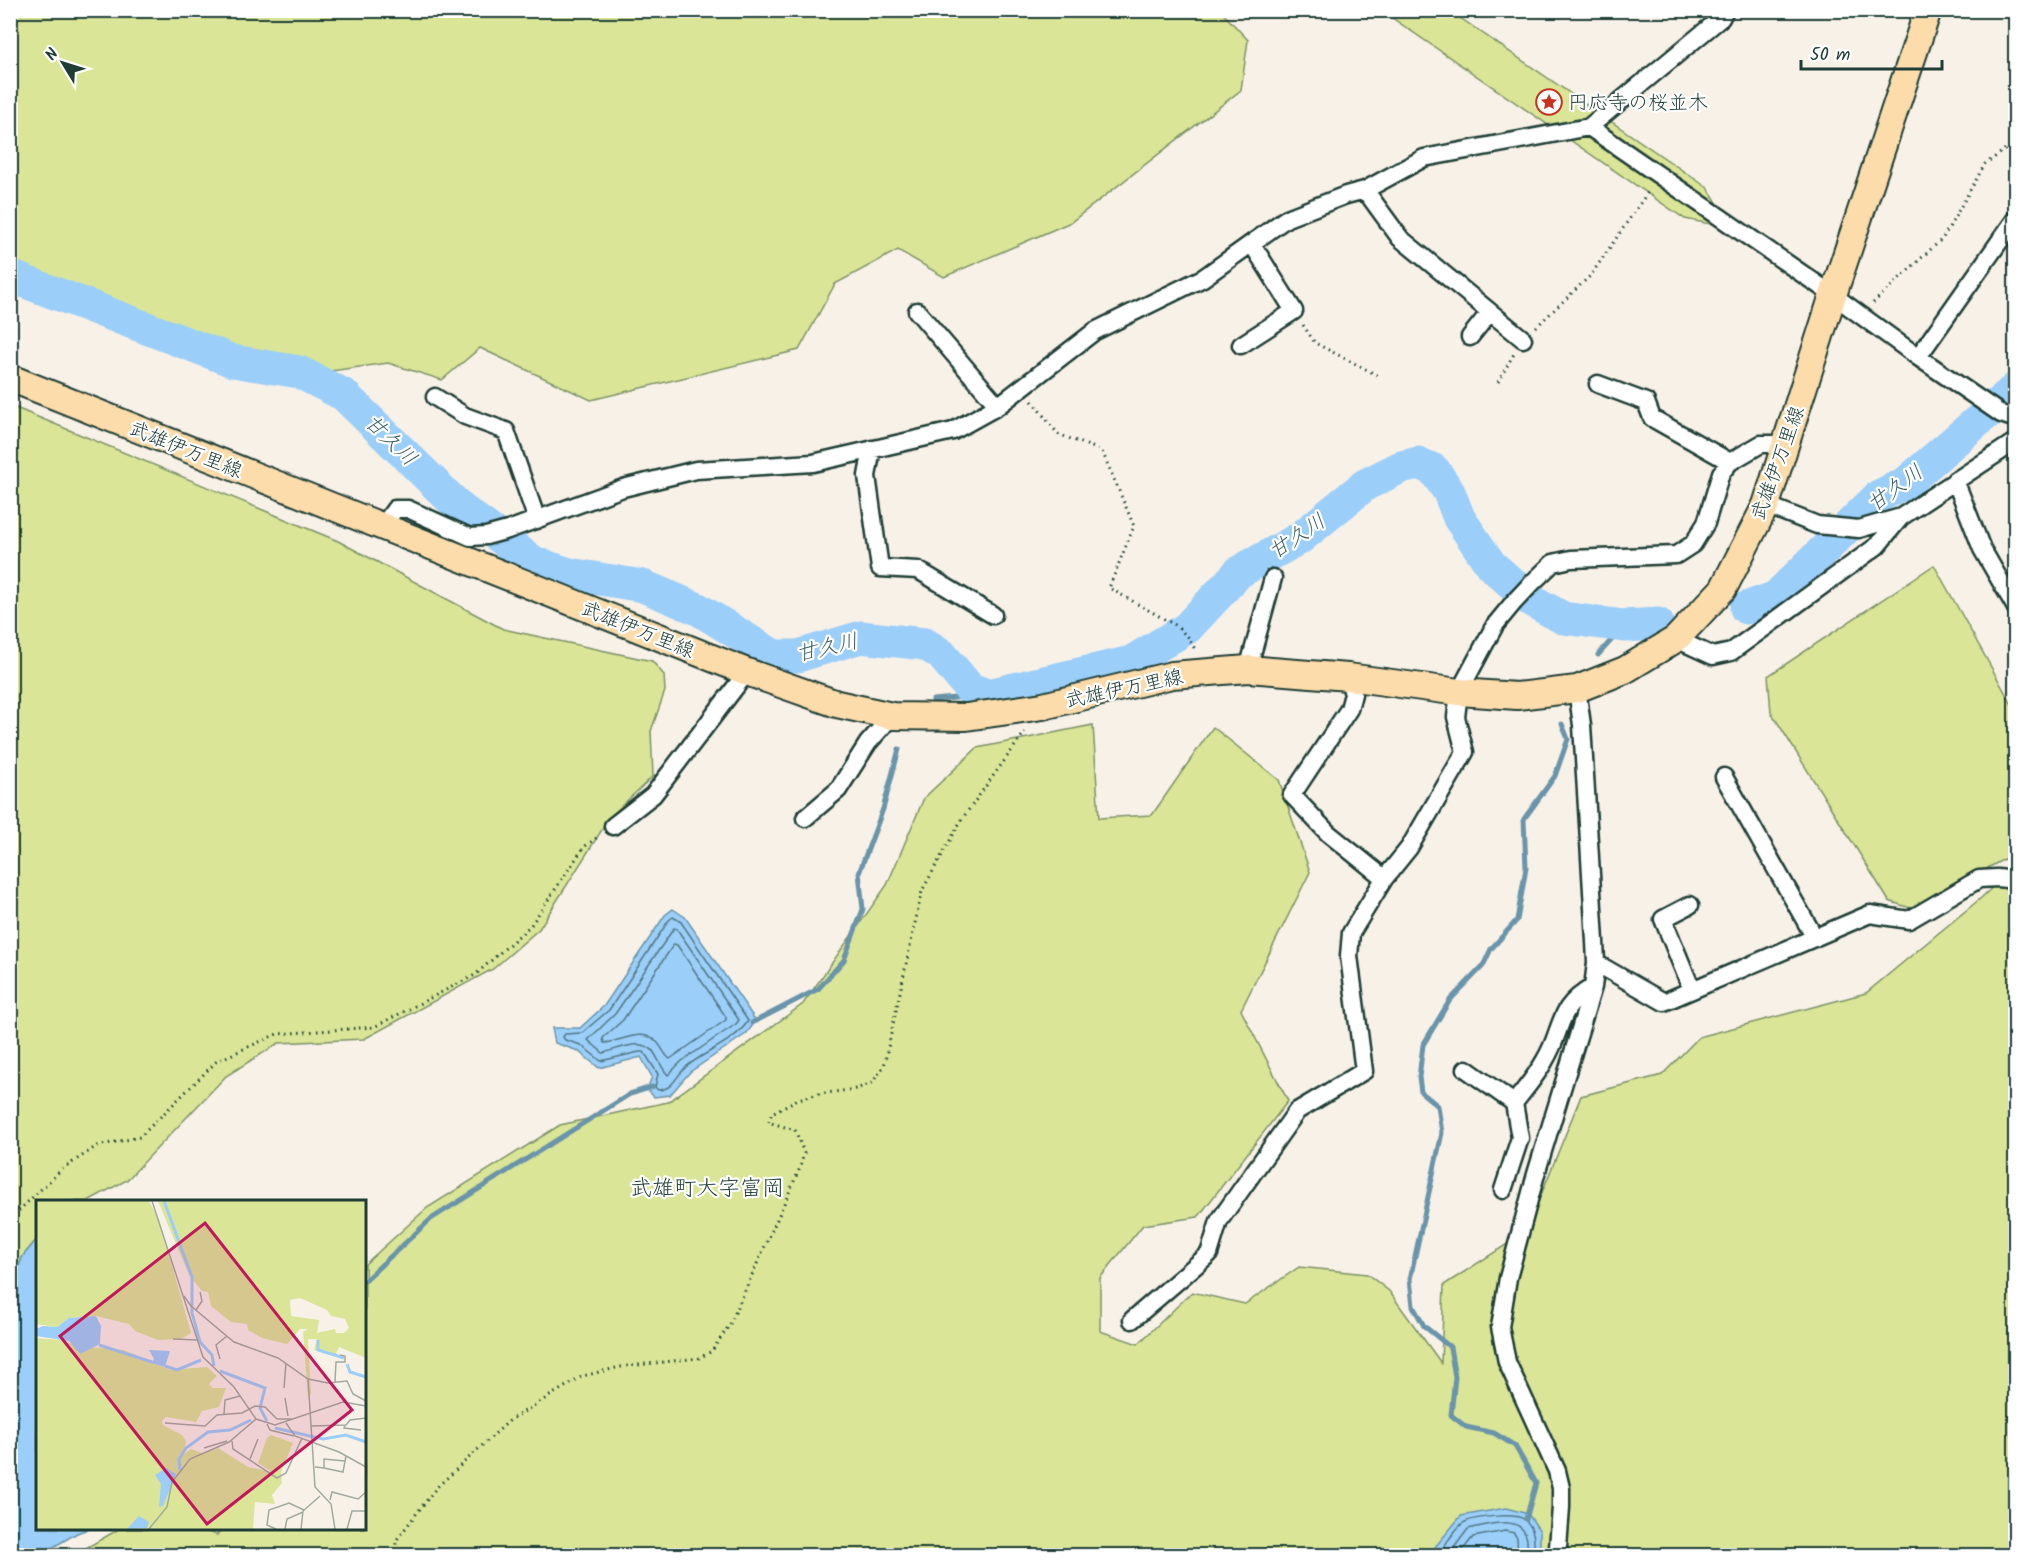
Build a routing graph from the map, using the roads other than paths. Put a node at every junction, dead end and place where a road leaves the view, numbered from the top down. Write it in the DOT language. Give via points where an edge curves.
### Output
graph roads {
  1 [pos="1725,10"];
  2 [pos="1928,10"];
  3 [pos="1589,127"];
  4 [pos="1365,190"];
  5 [pos="2016,218"];
  6 [pos="1252,244"];
  7 [pos="1833,294"];
  8 [pos="916,311"];
  9 [pos="1490,312"];
  10 [pos="1470,337"];
  11 [pos="1523,339"];
  12 [pos="1241,345"];
  13 [pos="1918,357"];
  14 [pos="10,378"];
  15 [pos="1598,384"];
  16 [pos="435,396"];
  17 [pos="998,406"];
  18 [pos="2008,416"];
  19 [pos="2016,441"];
  20 [pos="1785,444"];
  21 [pos="872,449"];
  22 [pos="1730,462"];
  23 [pos="1955,480"];
  24 [pos="1766,505"];
  25 [pos="1900,517"];
  26 [pos="537,520"];
  27 [pos="382,527"];
  28 [pos="1273,578"];
  29 [pos="2016,608"];
  30 [pos="993,615"];
  31 [pos="1676,639"];
  32 [pos="1248,669"];
  33 [pos="747,672"];
  34 [pos="1348,677"];
  35 [pos="1577,689"];
  36 [pos="1459,692"];
  37 [pos="892,716"];
  38 [pos="1724,777"];
  39 [pos="805,818"];
  40 [pos="613,826"];
  41 [pos="1379,874"];
  42 [pos="2016,880"];
  43 [pos="1690,905"];
  44 [pos="1815,938"];
  45 [pos="1596,963"];
  46 [pos="1593,987"];
  47 [pos="1692,990"];
  48 [pos="1466,1069"];
  49 [pos="1514,1103"];
  50 [pos="1503,1190"];
  51 [pos="1132,1320"];
  52 [pos="1559,1556"];
  1 -- 3 [label="street" via="1721,18"];
  2 -- 7 [label="main road, 武雄伊万里線"];
  3 -- 4 [label="street" via="1424,158"];
  3 -- 7 [label="street"];
  4 -- 6 [label="street" via="1287,219"];
  4 -- 9 [label="street" via="1400,238"];
  5 -- 13 [label="street"];
  6 -- 12 [label="street" via="1294,311"];
  6 -- 17 [label="street" via="1203,278 1095,331"];
  7 -- 13 [label="street"];
  7 -- 20 [label="main road, 武雄伊万里線"];
  8 -- 17 [label="street"];
  9 -- 10 [label="street"];
  9 -- 11 [label="street"];
  13 -- 18 [label="street"];
  14 -- 27 [label="main road, 武雄伊万里線"];
  15 -- 22 [label="street" via="1646,402 1653,418"];
  16 -- 26 [label="street" via="465,416 506,431"];
  17 -- 21 [label="street" via="953,431"];
  19 -- 23 [label="street"];
  20 -- 22 [label="street" via="1761,444"];
  20 -- 24 [label="main road, 武雄伊万里線"];
  21 -- 26 [label="street" via="813,463 696,470 623,488"];
  21 -- 30 [label="street" via="867,476 880,568 918,570"];
  22 -- 36 [label="street" via="1721,473 1706,523 1693,544 1676,555 1553,563 1495,626"];
  23 -- 25 [label="street"];
  23 -- 29 [label="street" via="1982,549"];
  24 -- 25 [label="street" via="1817,525 1859,529"];
  24 -- 31 [label="main road, 武雄伊万里線" via="1723,589"];
  25 -- 31 [label="street" via="1877,546 1731,652 1713,656"];
  26 -- 27 [label="street" via="470,537 408,509 395,509"];
  27 -- 33 [label="main road, 武雄伊万里線"];
  28 -- 32 [label="street"];
  31 -- 35 [label="main road, 武雄伊万里線" via="1625,670"];
  32 -- 34 [label="main road, 武雄伊万里線"];
  32 -- 37 [label="main road, 武雄伊万里線" via="1172,675 1043,706 966,717"];
  33 -- 37 [label="main road, 武雄伊万里線" via="837,704"];
  33 -- 40 [label="street" via="653,795"];
  34 -- 36 [label="main road, 武雄伊万里線"];
  34 -- 41 [label="street" via="1353,694 1348,709 1292,795 1328,833"];
  35 -- 36 [label="main road, 武雄伊万里線" via="1517,696"];
  35 -- 45 [label="street"];
  36 -- 51 [label="street" via="1456,717 1465,752 1351,933 1349,956 1364,1071 1297,1111 1219,1221 1209,1254"];
  37 -- 39 [label="street" via="837,789"];
  38 -- 44 [label="street"];
  42 -- 44 [label="street" via="1979,879 1909,920 1870,914"];
  43 -- 47 [label="street" via="1663,919"];
  44 -- 47 [label="street"];
  45 -- 46 [label="street"];
  45 -- 47 [label="street" via="1664,1002"];
  46 -- 49 [label="street" via="1563,1013 1546,1059"];
  46 -- 52 [label="street" via="1536,1174 1500,1327 1507,1362 1557,1471 1561,1488"];
  48 -- 49 [label="street"];
  49 -- 50 [label="street" via="1520,1138"];
}
